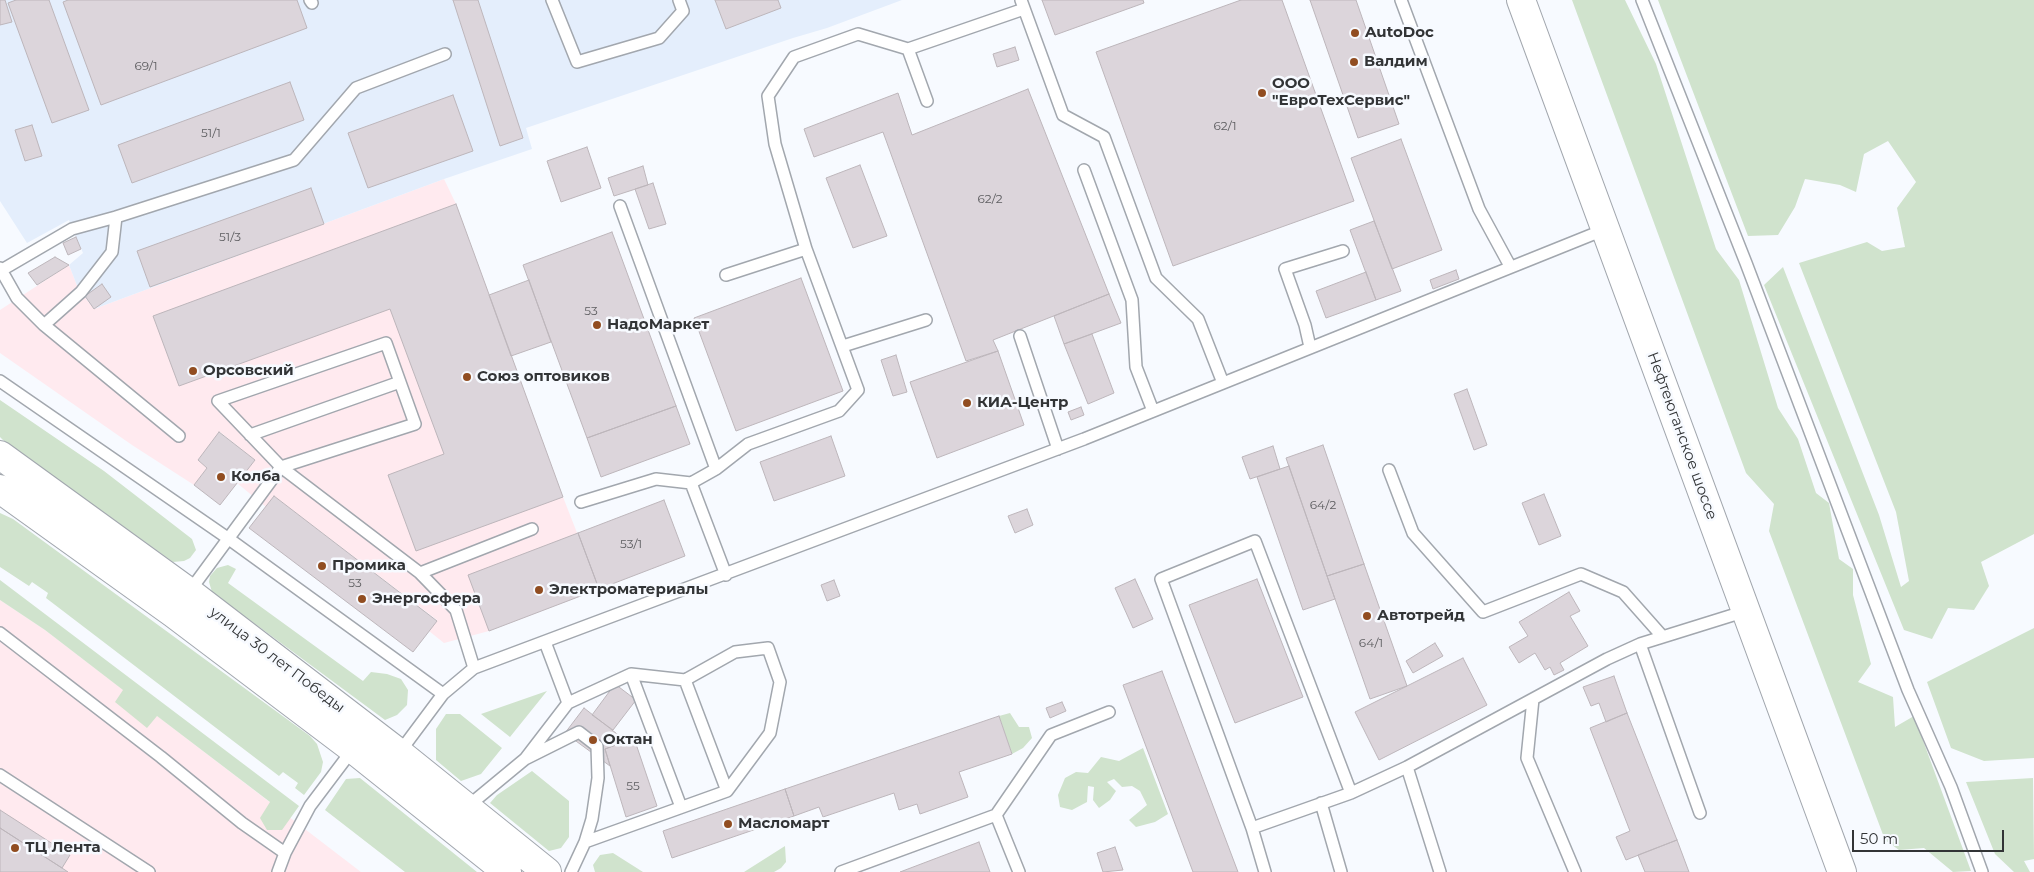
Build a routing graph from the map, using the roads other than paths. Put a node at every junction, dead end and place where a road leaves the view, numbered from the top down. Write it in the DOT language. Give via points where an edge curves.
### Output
graph roads {
  1 [pos="552,0"];
  2 [pos="679,0"];
  3 [pos="1401,0"];
  4 [pos="1521,0"];
  5 [pos="1642,0"];
  6 [pos="1022,4"];
  7 [pos="908,49"];
  8 [pos="445,54"];
  9 [pos="927,101"];
  10 [pos="1084,170"];
  11 [pos="620,206"];
  12 [pos="116,217"];
  13 [pos="1606,228"];
  14 [pos="806,248"];
  15 [pos="1343,251"];
  16 [pos="1510,266"];
  17 [pos="0,270"];
  18 [pos="726,275"];
  19 [pos="926,320"];
  20 [pos="44,324"];
  21 [pos="1020,336"];
  22 [pos="843,346"];
  23 [pos="1310,347"];
  24 [pos="0,381"];
  25 [pos="400,382"];
  26 [pos="1223,383"];
  27 [pos="1153,411"];
  28 [pos="250,435"];
  29 [pos="179,436"];
  30 [pos="1058,449"];
  31 [pos="0,455"];
  32 [pos="281,468"];
  33 [pos="716,469"];
  34 [pos="1389,470"];
  35 [pos="692,483"];
  36 [pos="0,489"];
  37 [pos="581,502"];
  38 [pos="532,529"];
  39 [pos="228,539"];
  40 [pos="420,573"];
  41 [pos="726,575"];
  42 [pos="189,592"];
  43 [pos="1746,611"];
  44 [pos="0,633"];
  45 [pos="1662,636"];
  46 [pos="545,642"];
  47 [pos="1640,644"];
  48 [pos="474,668"];
  49 [pos="631,674"];
  50 [pos="685,680"];
  51 [pos="443,694"];
  52 [pos="1533,699"];
  53 [pos="568,703"];
  54 [pos="1109,712"];
  55 [pos="353,749"];
  56 [pos="399,753"];
  57 [pos="526,759"];
  58 [pos="1406,767"];
  59 [pos="0,774"];
  60 [pos="727,791"];
  61 [pos="1352,793"];
  62 [pos="1321,804"];
  63 [pos="467,807"];
  64 [pos="681,807"];
  65 [pos="1700,813"];
  66 [pos="996,815"];
  67 [pos="1252,828"];
  68 [pos="585,842"];
  69 [pos="285,853"];
  70 [pos="857,869"];
  71 [pos="149,872"];
  72 [pos="278,872"];
  73 [pos="507,872"];
  74 [pos="547,872"];
  75 [pos="571,872"];
  76 [pos="841,872"];
  77 [pos="1019,872"];
  78 [pos="1265,872"];
  79 [pos="1342,872"];
  80 [pos="1440,872"];
  81 [pos="1575,872"];
  82 [pos="1842,872"];
  83 [pos="1982,872"];
  1 -- 2 [label="lane" via="577,62 659,38 683,11"];
  3 -- 16 [label="lane" via="1479,209"];
  4 -- 13 [label="main road, Нефтеюганское шоссе"];
  5 -- 83 [label="lane" via="1908,690 1951,787"];
  6 -- 7 [label="lane"];
  6 -- 26 [label="lane" via="1063,115 1104,137 1156,278 1198,319"];
  7 -- 9 [label="lane"];
  7 -- 14 [label="lane" via="858,34 794,57 768,96 774,144"];
  8 -- 12 [label="lane" via="356,88 294,160"];
  10 -- 27 [label="lane" via="1132,300 1136,367"];
  11 -- 33 [label="lane"];
  12 -- 17 [label="lane" via="72,229"];
  12 -- 20 [label="lane" via="112,252 82,292"];
  13 -- 16 [label="lane"];
  13 -- 43 [label="main road, Нефтеюганское шоссе"];
  14 -- 18 [label="lane"];
  14 -- 22 [label="lane"];
  15 -- 23 [label="lane" via="1285,269"];
  16 -- 23 [label="lane"];
  17 -- 20 [label="lane" via="17,298"];
  19 -- 22 [label="lane"];
  20 -- 29 [label="lane"];
  21 -- 30 [label="lane"];
  22 -- 33 [label="lane" via="858,390 839,411 748,444"];
  23 -- 26 [label="lane"];
  24 -- 39 [label="lane"];
  25 -- 28 [label="lane"];
  25 -- 28 [label="lane" via="386,343 218,401"];
  25 -- 32 [label="lane" via="415,424"];
  26 -- 27 [label="lane"];
  27 -- 30 [label="lane"];
  28 -- 32 [label="lane"];
  30 -- 41 [label="lane"];
  31 -- 42 [label="main road, улица 30 лет Победы"];
  32 -- 39 [label="lane"];
  32 -- 40 [label="lane"];
  33 -- 35 [label="lane"];
  34 -- 45 [label="lane" via="1413,533 1484,612 1581,574 1623,592"];
  35 -- 37 [label="lane" via="656,479"];
  35 -- 41 [label="lane"];
  36 -- 55 [label="main road, улица 30 лет Победы" via="165,607"];
  38 -- 40 [label="lane"];
  39 -- 42 [label="lane"];
  39 -- 51 [label="lane"];
  40 -- 48 [label="lane" via="456,610"];
  41 -- 46 [label="lane"];
  42 -- 56 [label="main road, улица 30 лет Победы"];
  43 -- 45 [label="lane"];
  43 -- 82 [label="main road, Нефтеюганское шоссе"];
  44 -- 69 [label="lane" via="242,823"];
  45 -- 47 [label="lane"];
  46 -- 48 [label="lane"];
  46 -- 53 [label="lane"];
  47 -- 52 [label="lane"];
  47 -- 65 [label="lane"];
  48 -- 51 [label="lane"];
  49 -- 50 [label="lane"];
  49 -- 53 [label="lane"];
  49 -- 64 [label="lane"];
  50 -- 60 [label="lane"];
  50 -- 60 [label="lane" via="735,652 768,648 780,682 770,733"];
  51 -- 56 [label="lane"];
  52 -- 58 [label="lane"];
  52 -- 81 [label="lane" via="1527,758"];
  53 -- 57 [label="lane"];
  54 -- 66 [label="lane" via="1051,735"];
  55 -- 69 [label="lane" via="310,806"];
  55 -- 73 [label="main road, улица 30 лет Победы"];
  56 -- 63 [label="main road, улица 30 лет Победы"];
  57 -- 63 [label="lane"];
  57 -- 68 [label="lane" via="579,732 597,746 598,778"];
  58 -- 61 [label="lane"];
  58 -- 80 [label="lane"];
  59 -- 71 [label="lane"];
  60 -- 64 [label="lane"];
  61 -- 62 [label="lane"];
  61 -- 67 [label="lane" via="1255,540 1161,579"];
  62 -- 67 [label="lane"];
  62 -- 79 [label="lane"];
  63 -- 74 [label="main road, улица 30 лет Победы"];
  64 -- 68 [label="lane"];
  66 -- 70 [label="lane"];
  66 -- 77 [label="lane"];
  67 -- 78 [label="lane"];
  68 -- 75 [label="lane"];
  69 -- 72 [label="lane"];
  70 -- 76 [label="lane"];
}
